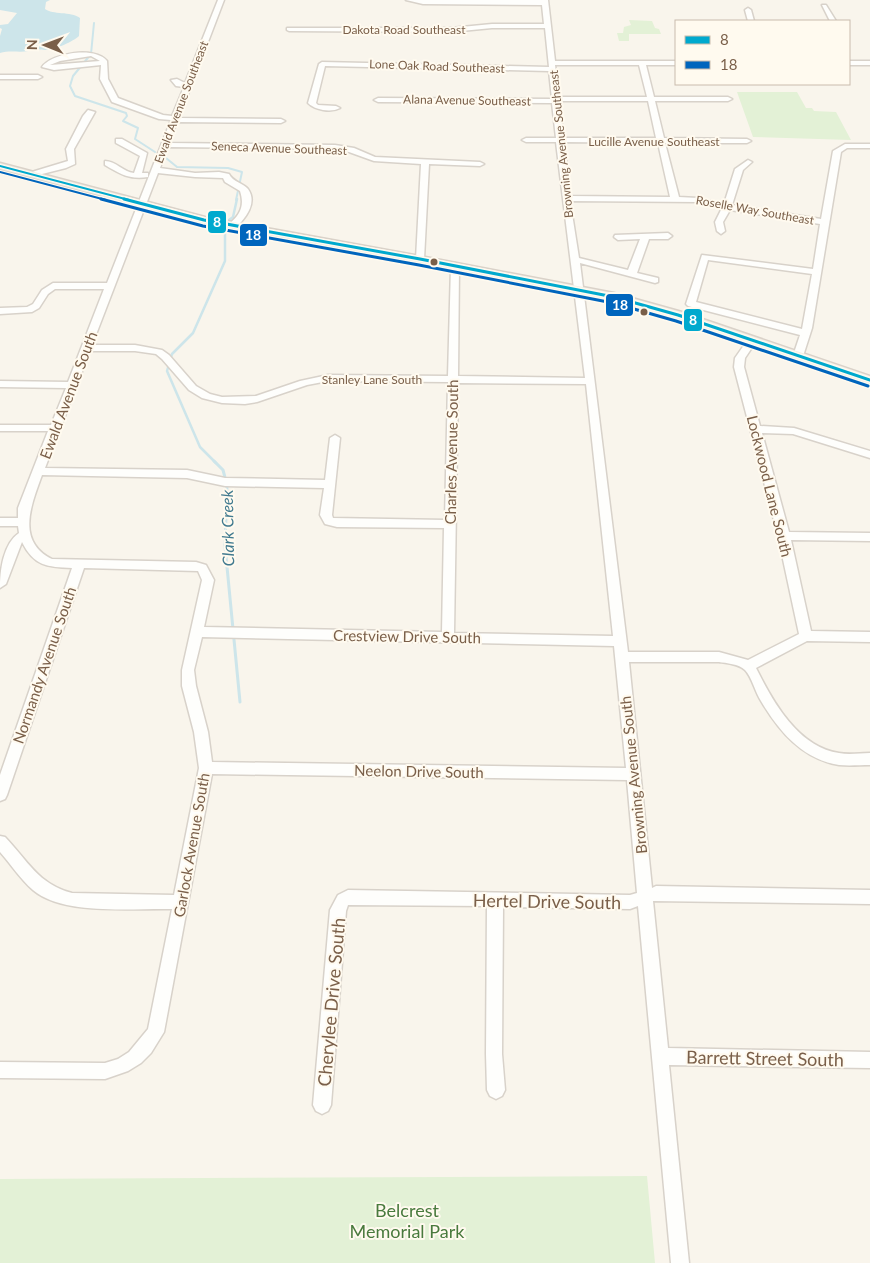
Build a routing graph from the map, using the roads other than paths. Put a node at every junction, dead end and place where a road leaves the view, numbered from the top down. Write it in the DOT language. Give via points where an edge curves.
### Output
graph roads {
  1 [pos="221,0"];
  2 [pos="409,0"];
  3 [pos="479,1"];
  4 [pos="545,1"];
  5 [pos="824,6"];
  6 [pos="748,10"];
  7 [pos="751,20"];
  8 [pos="832,20"];
  9 [pos="549,26"];
  10 [pos="289,29"];
  11 [pos="850,62"];
  12 [pos="103,63"];
  13 [pos="642,63"];
  14 [pos="675,63"];
  15 [pos="870,63"];
  16 [pos="552,66"];
  17 [pos="46,68"];
  18 [pos="0,77"];
  19 [pos="38,77"];
  20 [pos="175,80"];
  21 [pos="35,85"];
  22 [pos="187,86"];
  23 [pos="651,99"];
  24 [pos="728,99"];
  25 [pos="378,100"];
  26 [pos="555,100"];
  27 [pos="336,108"];
  28 [pos="91,112"];
  29 [pos="175,119"];
  30 [pos="281,120"];
  31 [pos="526,140"];
  32 [pos="560,140"];
  33 [pos="661,140"];
  34 [pos="120,141"];
  35 [pos="747,141"];
  36 [pos="165,145"];
  37 [pos="870,146"];
  38 [pos="425,162"];
  39 [pos="748,162"];
  40 [pos="108,164"];
  41 [pos="480,164"];
  42 [pos="0,166"];
  43 [pos="155,173"];
  44 [pos="33,174"];
  45 [pos="137,176"];
  46 [pos="566,198"];
  47 [pos="675,199"];
  48 [pos="142,204"];
  49 [pos="727,207"];
  50 [pos="824,222"];
  51 [pos="232,226"];
  52 [pos="721,231"];
  53 [pos="646,236"];
  54 [pos="668,236"];
  55 [pos="618,237"];
  56 [pos="420,258"];
  57 [pos="574,259"];
  58 [pos="456,266"];
  59 [pos="816,272"];
  60 [pos="632,274"];
  61 [pos="656,280"];
  62 [pos="110,286"];
  63 [pos="579,288"];
  64 [pos="691,304"];
  65 [pos="0,311"];
  66 [pos="684,317"];
  67 [pos="805,333"];
  68 [pos="752,340"];
  69 [pos="87,348"];
  70 [pos="798,356"];
  71 [pos="453,379"];
  72 [pos="870,380"];
  73 [pos="590,381"];
  74 [pos="0,384"];
  75 [pos="72,385"];
  76 [pos="0,428"];
  77 [pos="55,428"];
  78 [pos="756,429"];
  79 [pos="335,438"];
  80 [pos="870,455"];
  81 [pos="39,471"];
  82 [pos="331,484"];
  83 [pos="0,522"];
  84 [pos="23,522"];
  85 [pos="450,524"];
  86 [pos="25,535"];
  87 [pos="784,536"];
  88 [pos="870,537"];
  89 [pos="78,564"];
  90 [pos="0,584"];
  91 [pos="195,632"];
  92 [pos="806,636"];
  93 [pos="448,637"];
  94 [pos="870,637"];
  95 [pos="620,641"];
  96 [pos="622,657"];
  97 [pos="749,666"];
  98 [pos="870,759"];
  99 [pos="206,768"];
  100 [pos="633,774"];
  101 [pos="0,795"];
  102 [pos="0,842"];
  103 [pos="645,897"];
  104 [pos="870,897"];
  105 [pos="343,900"];
  106 [pos="495,901"];
  107 [pos="181,902"];
  108 [pos="660,1056"];
  109 [pos="870,1060"];
  110 [pos="0,1070"];
  111 [pos="496,1090"];
  112 [pos="322,1105"];
  113 [pos="680,1263"];
  1 -- 22 [label="street, Ewald Avenue Southeast"];
  2 -- 3 [label="street"];
  3 -- 4 [label="street"];
  4 -- 9 [label="street, Browning Avenue Southeast"];
  5 -- 8 [label="street"];
  6 -- 7 [label="street"];
  9 -- 10 [label="street, Dakota Road Southeast" via="451,30"];
  9 -- 16 [label="street, Browning Avenue Southeast"];
  11 -- 15 [label="street"];
  12 -- 17 [label="street"];
  12 -- 17 [label="street" via="98,56 83,54 53,61"];
  12 -- 29 [label="street" via="104,79 116,100"];
  13 -- 14 [label="street, Lone Oak Road Southeast"];
  13 -- 16 [label="street, Lone Oak Road Southeast"];
  13 -- 23 [label="street"];
  16 -- 26 [label="street, Browning Avenue Southeast"];
  16 -- 27 [label="street, Lone Oak Road Southeast" via="488,68 322,64 312,102 316,107"];
  17 -- 19 [label="street"];
  18 -- 19 [label="street"];
  19 -- 21 [label="street"];
  20 -- 22 [label="street"];
  22 -- 29 [label="street, Ewald Avenue Southeast"];
  23 -- 24 [label="street, Alana Avenue Southeast"];
  23 -- 26 [label="street, Alana Avenue Southeast"];
  23 -- 33 [label="street"];
  25 -- 26 [label="street, Alana Avenue Southeast"];
  26 -- 32 [label="street, Browning Avenue Southeast"];
  28 -- 44 [label="street" via="70,149 72,162"];
  29 -- 30 [label="street"];
  29 -- 36 [label="street, Ewald Avenue Southeast"];
  31 -- 32 [label="street, Lucille Avenue Southeast"];
  32 -- 33 [label="street, Lucille Avenue Southeast"];
  32 -- 46 [label="street, Browning Avenue Southeast"];
  33 -- 35 [label="street, Lucille Avenue Southeast"];
  33 -- 47 [label="street"];
  34 -- 45 [label="street" via="144,155"];
  36 -- 38 [label="street, Seneca Avenue Southeast" via="335,147 370,158"];
  36 -- 43 [label="street, Ewald Avenue Southeast"];
  37 -- 50 [label="street" via="837,150"];
  38 -- 41 [label="street, Seneca Avenue Southeast"];
  38 -- 56 [label="street"];
  39 -- 49 [label="street" via="739,170"];
  40 -- 45 [label="street" via="128,175"];
  42 -- 44 [label="main road"];
  43 -- 45 [label="street"];
  43 -- 48 [label="street, Ewald Avenue Southeast"];
  43 -- 51 [label="street" via="226,176 244,190 247,200 241,218"];
  44 -- 48 [label="main road"];
  46 -- 47 [label="street, Roselle Way Southeast"];
  46 -- 57 [label="street, Browning Avenue Southeast"];
  47 -- 49 [label="street, Roselle Way Southeast" via="698,200"];
  48 -- 51 [label="main road"];
  48 -- 62 [label="street, Ewald Avenue South"];
  49 -- 50 [label="street, Roselle Way Southeast"];
  49 -- 52 [label="street" via="719,222"];
  50 -- 59 [label="street"];
  51 -- 56 [label="main road"];
  53 -- 54 [label="street"];
  53 -- 55 [label="street"];
  53 -- 60 [label="street"];
  56 -- 58 [label="main road"];
  57 -- 60 [label="street"];
  57 -- 63 [label="street, Browning Avenue Southeast"];
  58 -- 63 [label="main road"];
  58 -- 71 [label="street, Charles Avenue South"];
  59 -- 64 [label="street" via="705,257"];
  59 -- 67 [label="street"];
  60 -- 61 [label="street"];
  62 -- 65 [label="street" via="53,286 29,310"];
  62 -- 69 [label="street, Ewald Avenue South"];
  63 -- 66 [label="main road"];
  63 -- 73 [label="street, Browning Avenue South"];
  64 -- 66 [label="street"];
  64 -- 67 [label="street"];
  66 -- 68 [label="main road"];
  67 -- 70 [label="street"];
  68 -- 70 [label="main road"];
  68 -- 78 [label="street, Lockwood Lane South" via="739,363"];
  69 -- 71 [label="street, Stanley Lane South" via="160,352 187,385 204,395 233,402 264,397 318,379"];
  69 -- 75 [label="street, Ewald Avenue South"];
  70 -- 72 [label="main road"];
  71 -- 73 [label="street, Stanley Lane South"];
  71 -- 85 [label="street, Charles Avenue South"];
  73 -- 95 [label="street, Browning Avenue South"];
  74 -- 75 [label="street"];
  75 -- 77 [label="street, Ewald Avenue South"];
  76 -- 77 [label="street"];
  77 -- 81 [label="street, Ewald Avenue South"];
  78 -- 80 [label="street" via="794,431"];
  78 -- 87 [label="street, Lockwood Lane South"];
  79 -- 82 [label="street"];
  81 -- 82 [label="street" via="177,473 224,482"];
  81 -- 84 [label="street, Ewald Avenue South" via="24,508"];
  82 -- 85 [label="street" via="326,515 329,521"];
  83 -- 84 [label="street"];
  84 -- 86 [label="street, Ewald Avenue South"];
  85 -- 93 [label="street, Charles Avenue South"];
  86 -- 89 [label="street" via="43,561"];
  86 -- 90 [label="street" via="17,540"];
  87 -- 88 [label="street"];
  87 -- 92 [label="street, Lockwood Lane South"];
  89 -- 91 [label="street, Garlock Avenue South" via="187,565 202,568 208,580"];
  89 -- 101 [label="street, Normandy Avenue South"];
  91 -- 93 [label="street, Crestview Drive South"];
  91 -- 99 [label="street, Garlock Avenue South" via="188,670 189,686"];
  92 -- 94 [label="street"];
  92 -- 97 [label="street"];
  93 -- 95 [label="street, Crestview Drive South"];
  95 -- 96 [label="street, Browning Avenue South"];
  96 -- 97 [label="street" via="719,657"];
  96 -- 100 [label="street, Browning Avenue South"];
  97 -- 98 [label="street" via="779,718 793,735 811,748 833,757"];
  99 -- 100 [label="street, Neelon Drive South"];
  99 -- 107 [label="street, Garlock Avenue South"];
  100 -- 103 [label="street, Browning Avenue South"];
  102 -- 107 [label="street" via="33,882 57,897"];
  103 -- 104 [label="street, Hertel Drive South" via="656,893"];
  103 -- 106 [label="street, Hertel Drive South" via="630,902"];
  103 -- 108 [label="street, Browning Avenue South"];
  105 -- 106 [label="street, Hertel Drive South" via="356,897"];
  105 -- 112 [label="street, Cherylee Drive South" via="338,910"];
  106 -- 111 [label="street"];
  107 -- 110 [label="street, Garlock Avenue South" via="156,1032 136,1059 121,1067 105,1070"];
  108 -- 109 [label="street, Barrett Street South"];
  108 -- 113 [label="street, Browning Avenue South"];
}
